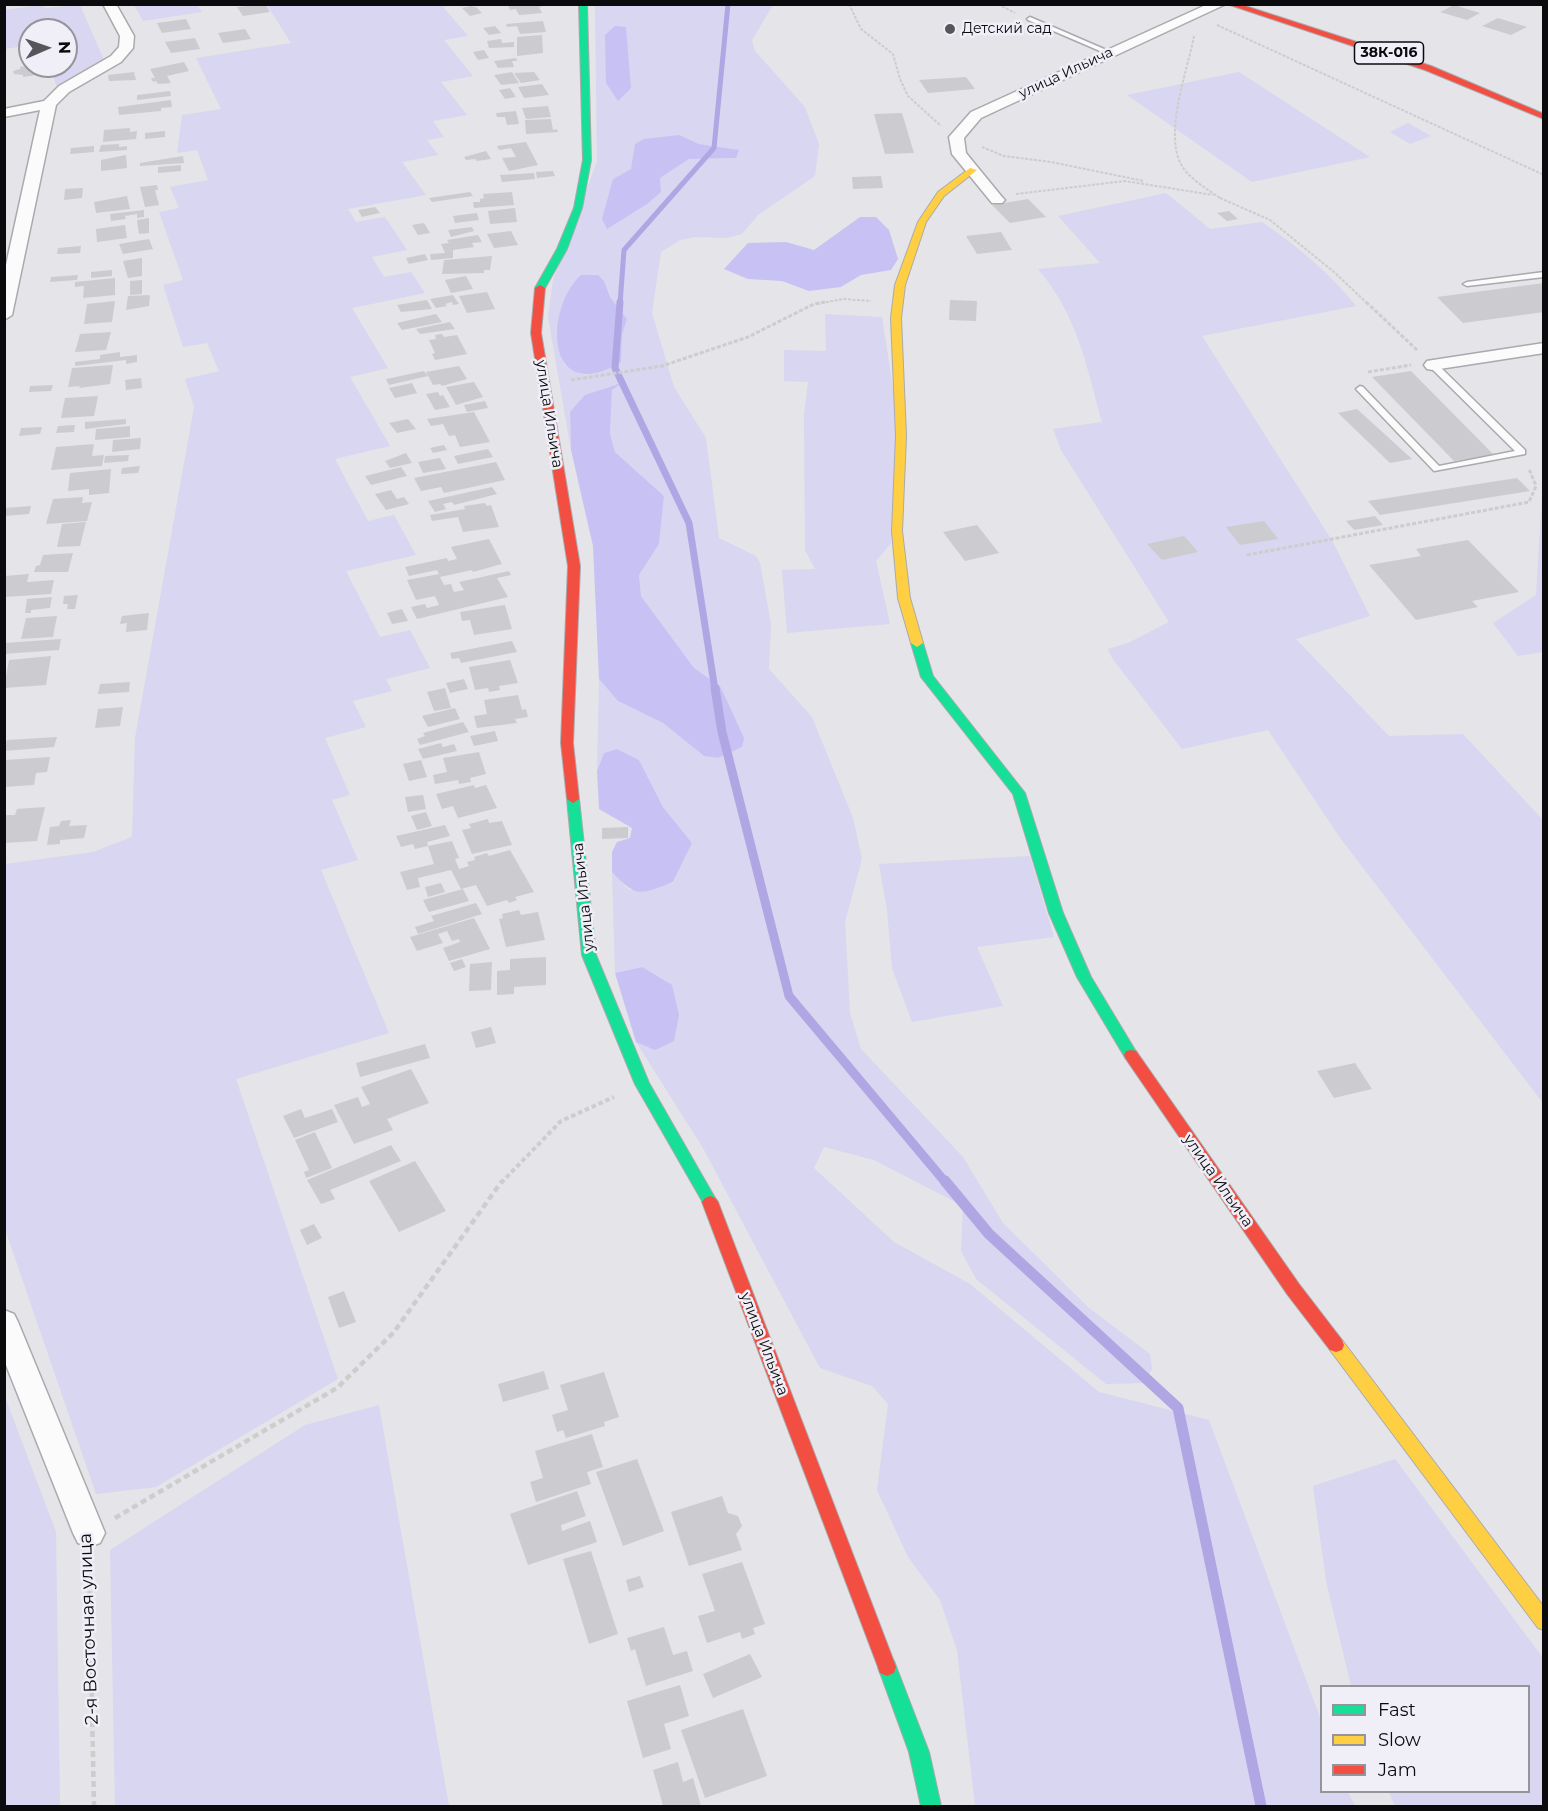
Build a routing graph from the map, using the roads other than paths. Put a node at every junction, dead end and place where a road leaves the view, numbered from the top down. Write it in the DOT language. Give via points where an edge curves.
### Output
graph roads {
  1 [pos="109,4"];
  2 [pos="583,4"];
  3 [pos="1220,4"];
  4 [pos="1230,4"];
  5 [pos="1030,19"];
  6 [pos="1109,52"];
  7 [pos="49,104"];
  8 [pos="4,113"];
  9 [pos="1544,117"];
  10 [pos="973,170"];
  11 [pos="997,200"];
  12 [pos="1544,274"];
  13 [pos="1467,284"];
  14 [pos="4,315"];
  15 [pos="1544,348"];
  16 [pos="1431,363"];
  17 [pos="1360,389"];
  18 [pos="4,1322"];
  19 [pos="89,1533"];
  20 [pos="1544,1622"];
  21 [pos="931,1806"];
  1 -- 7 [label="street" via="127,36 126,48 116,59 64,89"];
  2 -- 21 [label="street, улица Ильича" via="586,160 578,208 540,289 536,333 574,566 567,743 590,955 642,1084 707,1195 919,1752"];
  3 -- 6 [label="street, улица Ильича"];
  4 -- 9 [label="street, 38К-016" via="1395,55"];
  5 -- 6 [label="lane"];
  6 -- 10 [label="street, улица Ильича" via="976,115 956,137 959,154"];
  7 -- 8 [label="street"];
  7 -- 14 [label="street"];
  10 -- 11 [label="street"];
  10 -- 20 [label="street, улица Ильича" via="941,194 922,222 900,285 896,318 901,436 897,531 904,598 927,677 1019,793 1056,913 1084,977 1126,1048 1293,1289"];
  12 -- 13 [label="lane"];
  15 -- 16 [label="street"];
  16 -- 17 [label="lane" via="1522,452 1437,469"];
  18 -- 19 [label="street, 2-я Восточная улица"];
}
